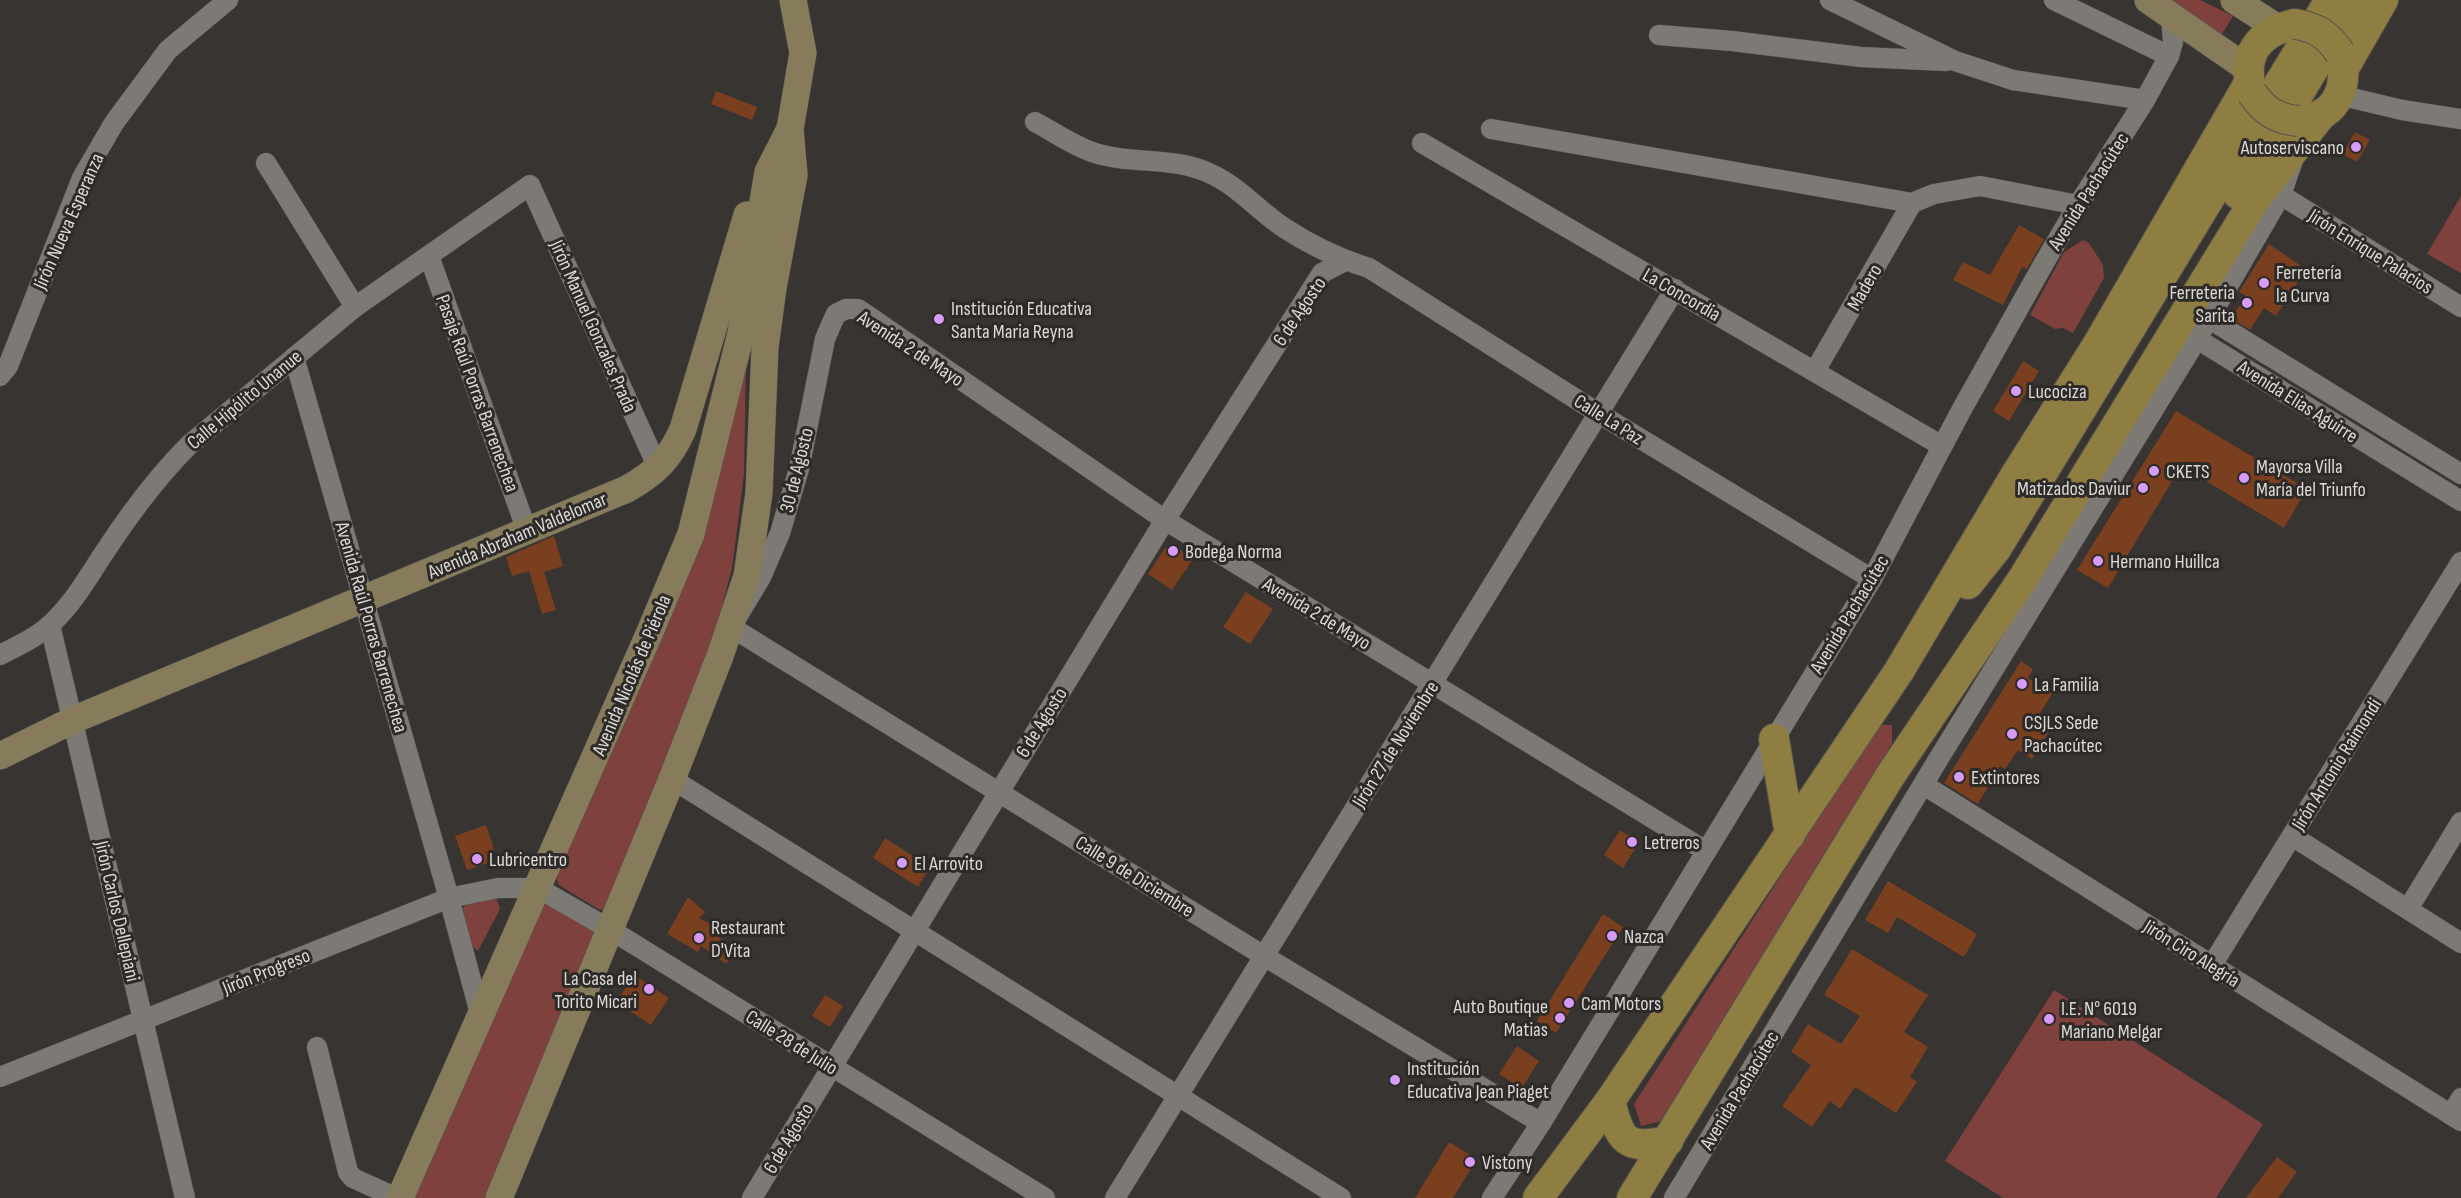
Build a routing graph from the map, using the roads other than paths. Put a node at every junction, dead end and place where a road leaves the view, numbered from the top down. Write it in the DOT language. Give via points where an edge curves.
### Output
graph roads {
  1 [pos="228,0"];
  2 [pos="793,0"];
  3 [pos="1830,0"];
  4 [pos="2054,0"];
  5 [pos="2148,0"];
  6 [pos="2234,0"];
  7 [pos="2330,0"];
  8 [pos="2355,0"];
  9 [pos="2383,0"];
  10 [pos="2171,15"];
  11 [pos="2289,20"];
  12 [pos="1659,35"];
  13 [pos="2169,56"];
  14 [pos="1955,61"];
  15 [pos="2250,82"];
  16 [pos="796,90"];
  17 [pos="2145,100"];
  18 [pos="2323,100"];
  19 [pos="2460,113"];
  20 [pos="1035,122"];
  21 [pos="790,129"];
  22 [pos="1491,129"];
  23 [pos="1422,143"];
  24 [pos="266,164"];
  25 [pos="530,185"];
  26 [pos="2281,195"];
  27 [pos="1912,203"];
  28 [pos="2078,205"];
  29 [pos="429,256"];
  30 [pos="1346,261"];
  31 [pos="1675,290"];
  32 [pos="355,307"];
  33 [pos="2461,308"];
  34 [pos="846,309"];
  35 [pos="2208,318"];
  36 [pos="2197,339"];
  37 [pos="294,357"];
  38 [pos="1815,371"];
  39 [pos="0,376"];
  40 [pos="1598,413"];
  41 [pos="1942,446"];
  42 [pos="658,468"];
  43 [pos="2461,474"];
  44 [pos="2461,501"];
  45 [pos="1164,520"];
  46 [pos="527,531"];
  47 [pos="2461,562"];
  48 [pos="1872,579"];
  49 [pos="364,600"];
  50 [pos="50,625"];
  51 [pos="730,627"];
  52 [pos="0,655"];
  53 [pos="1899,671"];
  54 [pos="1432,684"];
  55 [pos="1933,710"];
  56 [pos="73,720"];
  57 [pos="1774,739"];
  58 [pos="0,756"];
  59 [pos="672,779"];
  60 [pos="1924,785"];
  61 [pos="998,791"];
  62 [pos="2461,822"];
  63 [pos="1790,835"];
  64 [pos="2292,836"];
  65 [pos="1706,850"];
  66 [pos="538,888"];
  67 [pos="449,898"];
  68 [pos="2408,909"];
  69 [pos="611,930"];
  70 [pos="913,930"];
  71 [pos="2461,943"];
  72 [pos="1264,956"];
  73 [pos="2212,965"];
  74 [pos="481,1017"];
  75 [pos="144,1019"];
  76 [pos="317,1047"];
  77 [pos="831,1067"];
  78 [pos="0,1077"];
  79 [pos="1178,1096"];
  80 [pos="1610,1101"];
  81 [pos="2458,1111"];
  82 [pos="1541,1123"];
  83 [pos="1668,1141"];
  84 [pos="185,1198"];
  85 [pos="399,1198"];
  86 [pos="499,1198"];
  87 [pos="752,1198"];
  88 [pos="1045,1198"];
  89 [pos="1115,1198"];
  90 [pos="1341,1198"];
  91 [pos="1492,1198"];
  92 [pos="1538,1198"];
  93 [pos="1632,1198"];
  94 [pos="1674,1198"];
  1 -- 39 [label="street, Jirón Nueva Esperanza" via="168,50 114,123 82,178 8,366"];
  2 -- 16 [label="main road, Avenida Nicolás de Piérola" via="803,53"];
  3 -- 14 [label="street"];
  4 -- 13 [label="street"];
  5 -- 10 [label="main road"];
  6 -- 11 [label="main road"];
  7 -- 53 [label="main road" via="1996,549"];
  8 -- 55 [label="main road, Avenida Pachacútec" via="2007,569"];
  9 -- 18 [label="main road, Avenida Pachacútec"];
  10 -- 13 [label="street, Avenida Pachacútec" via="2173,42"];
  10 -- 15 [label="main road"];
  11 -- 15 [label="main road" via="2254,49"];
  11 -- 18 [label="main road, bridge" via="2322,32 2332,41"];
  12 -- 14 [label="street" via="1861,57"];
  13 -- 17 [label="street, Avenida Pachacútec"];
  14 -- 17 [label="street" via="2013,80"];
  15 -- 18 [label="main road, bridge" via="2260,105 2284,120"];
  15 -- 53 [label="main road" via="2098,344"];
  16 -- 21 [label="main road, Avenida Nicolás de Piérola"];
  16 -- 42 [label="main road, Avenida Abraham Valdelomar" via="756,184 682,429 673,451"];
  17 -- 28 [label="street, Avenida Pachacútec"];
  18 -- 19 [label="street"];
  18 -- 26 [label="street, Avenida Pachacútec"];
  18 -- 55 [label="main road, Avenida Pachacútec" via="2254,201 2022,580"];
  20 -- 30 [label="street, Calle La Paz" via="1093,152 1179,163 1208,172 1230,183 1286,229"];
  21 -- 51 [label="main road, Avenida Nicolás de Piérola" via="794,175 765,347 759,493 747,576"];
  21 -- 66 [label="main road, Avenida Nicolás de Piérola" via="768,172 741,333 691,534"];
  22 -- 27 [label="street"];
  23 -- 31 [label="street, La Concordia"];
  24 -- 32 [label="street"];
  25 -- 29 [label="street, Calle Hipólito Unanue"];
  25 -- 42 [label="street, Jirón Manuel Gonzales Prada"];
  26 -- 33 [label="street, Jirón Enrique Palacios"];
  26 -- 35 [label="street, Avenida Pachacútec"];
  27 -- 28 [label="street" via="1934,194 1980,186"];
  27 -- 38 [label="street, Madero"];
  28 -- 41 [label="street, Avenida Pachacútec"];
  29 -- 32 [label="street, Calle Hipólito Unanue"];
  29 -- 46 [label="street, Pasaje Raúl Porras Barrenechea"];
  30 -- 40 [label="street, Calle La Paz" via="1369,268"];
  30 -- 45 [label="street, 6 de Agosto" via="1322,273"];
  31 -- 38 [label="street, La Concordia"];
  31 -- 40 [label="street, Jirón 27 de Noviembre"];
  32 -- 37 [label="street, Calle Hipólito Unanue"];
  34 -- 45 [label="street, Avenida 2 de Mayo" via="858,309"];
  34 -- 51 [label="street, 30 de Agosto" via="836,314 825,339 799,469 780,533 761,577"];
  35 -- 36 [label="street, Avenida Pachacútec"];
  35 -- 43 [label="street, Avenida Elias Aguirre"];
  36 -- 44 [label="street, Avenida Elias Aguirre"];
  36 -- 60 [label="street, Avenida Pachacútec"];
  37 -- 49 [label="street, Avenida Raúl Porras Barrenechea"];
  37 -- 50 [label="street, Calle Hipólito Unanue" via="164,470 68,606"];
  38 -- 41 [label="street, La Concordia"];
  40 -- 48 [label="street, Calle La Paz"];
  40 -- 54 [label="street, Jirón 27 de Noviembre"];
  41 -- 48 [label="street, Avenida Pachacútec"];
  42 -- 46 [label="main road, Avenida Abraham Valdelomar" via="627,489"];
  45 -- 54 [label="street, Avenida 2 de Mayo"];
  45 -- 61 [label="street, 6 de Agosto"];
  46 -- 49 [label="main road, Avenida Abraham Valdelomar"];
  47 -- 64 [label="street, Jirón Antonio Raimondi"];
  48 -- 57 [label="street, Avenida Pachacútec"];
  49 -- 56 [label="main road, Avenida Abraham Valdelomar"];
  49 -- 67 [label="street, Avenida Raúl Porras Barrenechea"];
  50 -- 52 [label="street, Calle Hipólito Unanue"];
  50 -- 56 [label="street, Jirón Carlos Dellepiani"];
  51 -- 59 [label="main road, Avenida Nicolás de Piérola"];
  51 -- 61 [label="street, Calle 9 de Diciembre"];
  53 -- 63 [label="main road"];
  54 -- 65 [label="street, Avenida 2 de Mayo"];
  54 -- 72 [label="street, Jirón 27 de Noviembre"];
  55 -- 83 [label="main road, Avenida Pachacútec"];
  56 -- 58 [label="main road, Avenida Abraham Valdelomar"];
  56 -- 75 [label="street, Jirón Carlos Dellepiani"];
  57 -- 63 [label="main road"];
  57 -- 65 [label="street, Avenida Pachacútec"];
  59 -- 69 [label="main road, Avenida Nicolás de Piérola"];
  59 -- 70 [label="street"];
  60 -- 73 [label="street, Jirón Ciro Alegría"];
  60 -- 94 [label="street, Avenida Pachacútec"];
  61 -- 70 [label="street, 6 de Agosto"];
  61 -- 72 [label="street, Calle 9 de Diciembre"];
  62 -- 68 [label="street"];
  63 -- 80 [label="main road"];
  64 -- 68 [label="street"];
  64 -- 73 [label="street, Jirón Antonio Raimondi"];
  65 -- 82 [label="street, Avenida Pachacútec"];
  66 -- 67 [label="street, Jirón Progreso" via="498,888"];
  66 -- 69 [label="street, Calle 28 de Julio"];
  66 -- 74 [label="main road, Avenida Nicolás de Piérola"];
  67 -- 74 [label="street, Avenida Raúl Porras Barrenechea"];
  67 -- 75 [label="street, Jirón Progreso"];
  68 -- 71 [label="street"];
  69 -- 77 [label="street, Calle 28 de Julio"];
  69 -- 86 [label="main road, Avenida Nicolás de Piérola"];
  70 -- 77 [label="street, 6 de Agosto"];
  70 -- 79 [label="street"];
  72 -- 79 [label="street, Jirón 27 de Noviembre"];
  72 -- 82 [label="street, Calle 9 de Diciembre"];
  73 -- 81 [label="street, Jirón Ciro Alegría"];
  74 -- 85 [label="main road, Avenida Nicolás de Piérola"];
  75 -- 78 [label="street, Jirón Progreso"];
  75 -- 84 [label="street, Jirón Carlos Dellepiani"];
  76 -- 85 [label="street" via="348,1172 353,1178"];
  77 -- 87 [label="street, 6 de Agosto"];
  77 -- 88 [label="street, Calle 28 de Julio"];
  79 -- 89 [label="street, Jirón 27 de Noviembre"];
  79 -- 90 [label="street"];
  80 -- 83 [label="main road" via="1616,1125 1631,1143"];
  80 -- 92 [label="main road"];
  82 -- 91 [label="street, Avenida Pachacútec"];
  83 -- 93 [label="main road, Avenida Pachacútec"];
}
